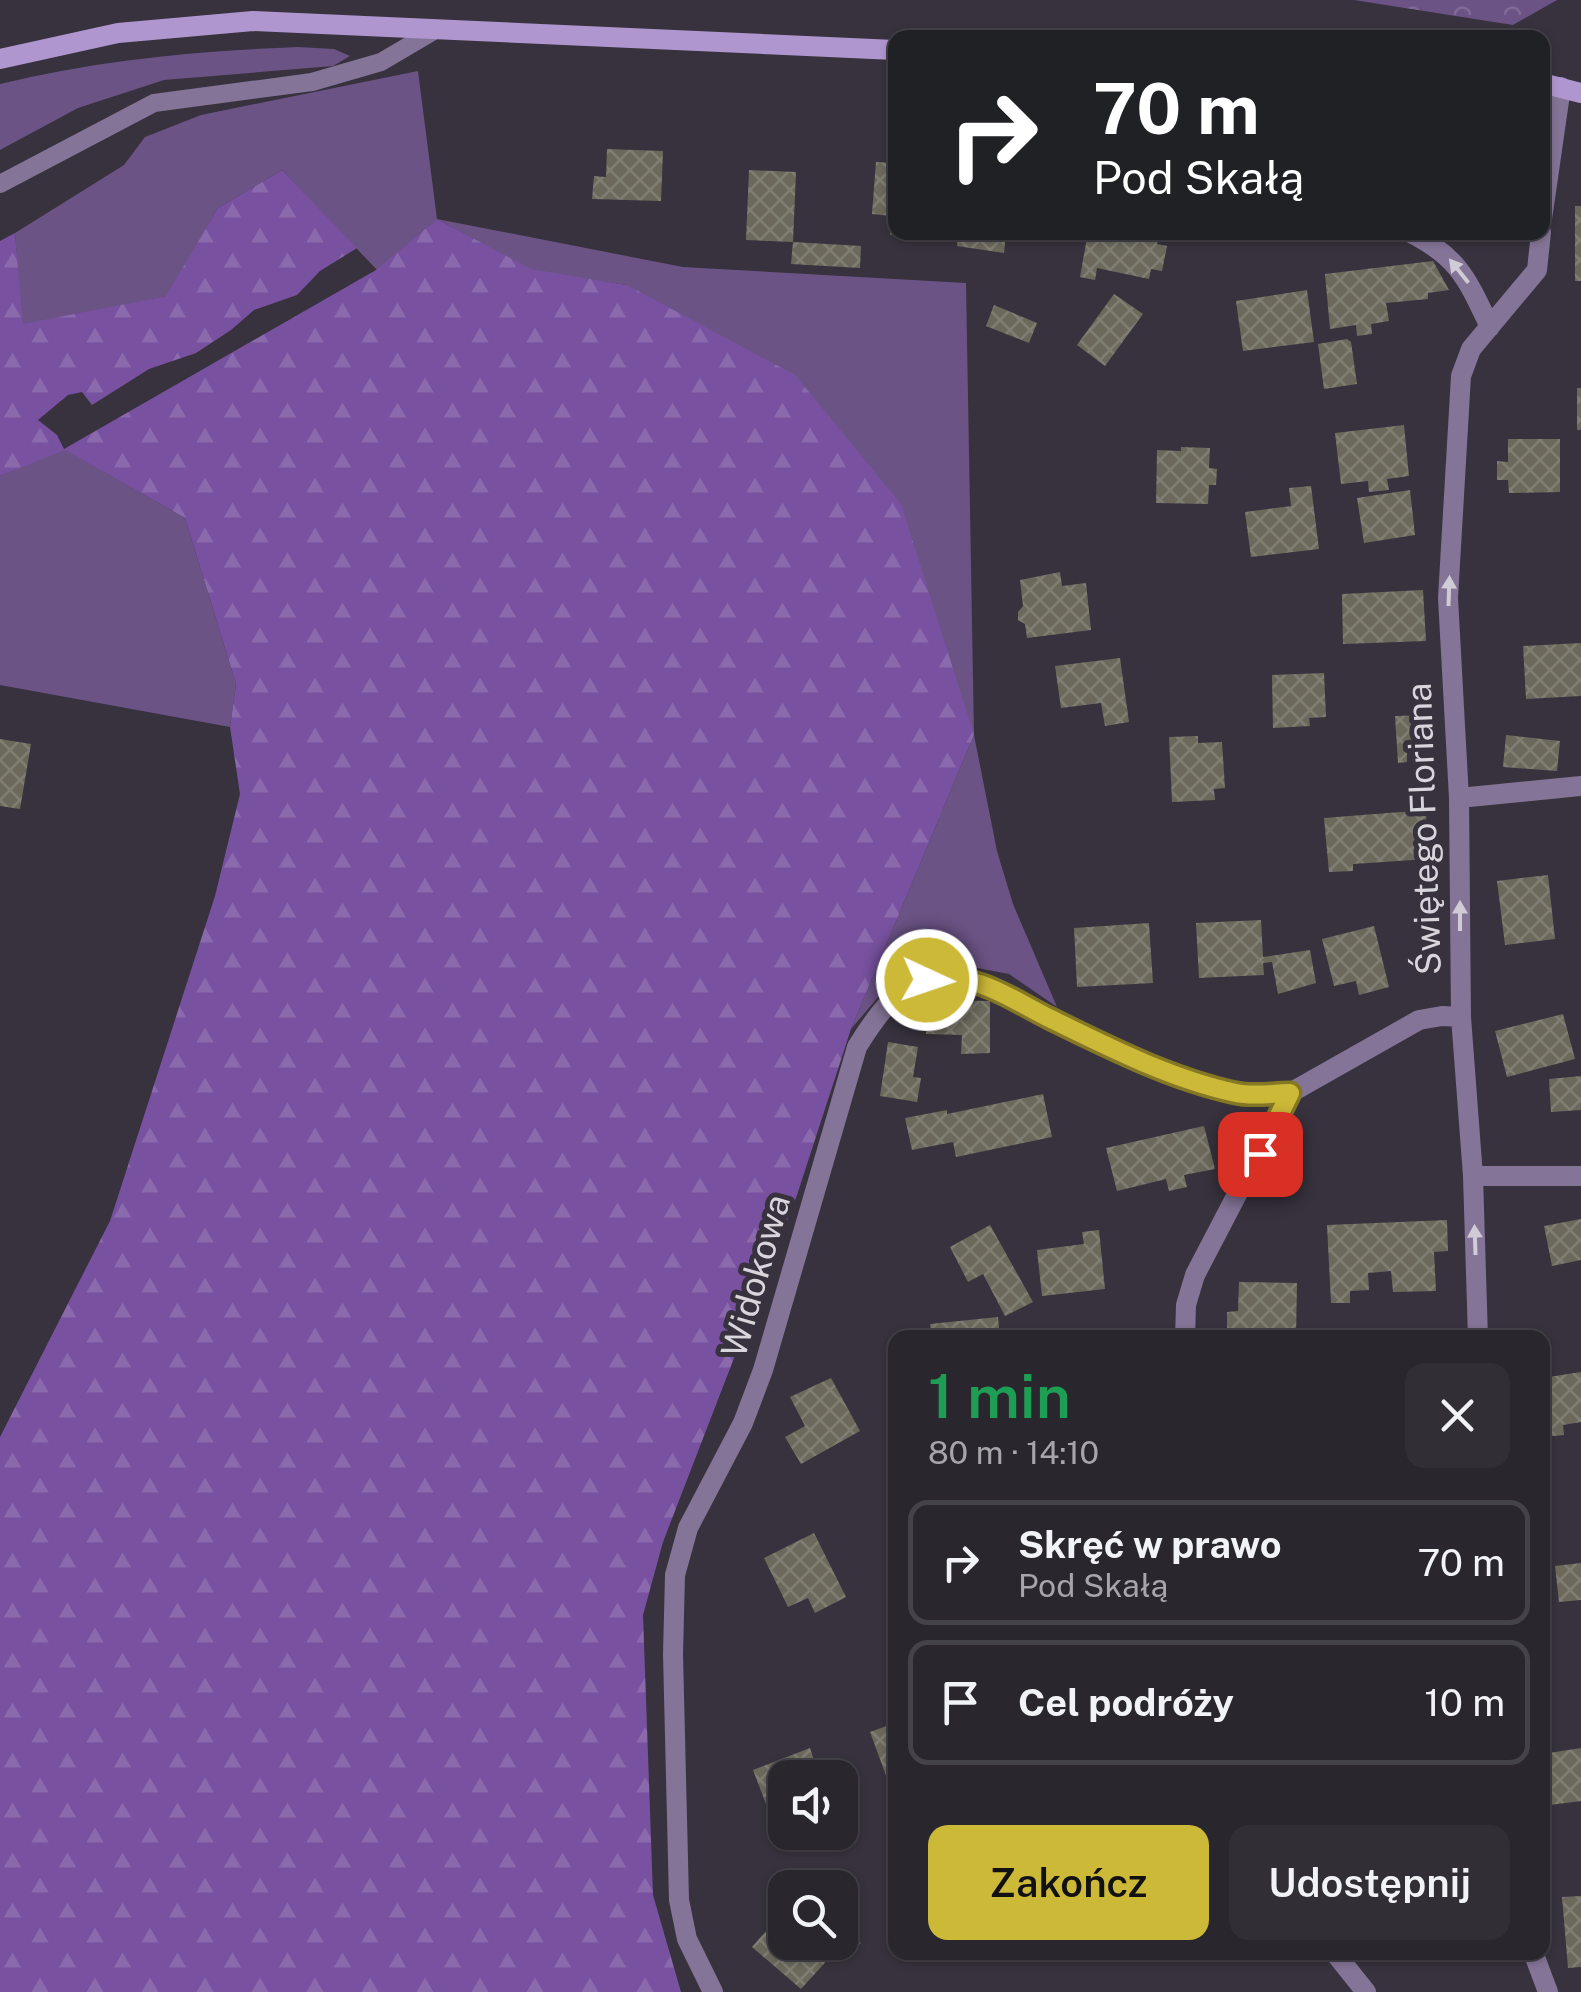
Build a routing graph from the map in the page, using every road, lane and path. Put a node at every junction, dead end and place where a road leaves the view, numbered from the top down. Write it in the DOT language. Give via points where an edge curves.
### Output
graph roads {
  1 [pos="437,29"];
  2 [pos="888,50"];
  3 [pos="0,58"];
  4 [pos="1561,88"];
  5 [pos="1550,164"];
  6 [pos="0,184"];
  7 [pos="1425,240"];
  8 [pos="1540,240"];
  9 [pos="1490,327"];
  10 [pos="1581,786"];
  11 [pos="1459,798"];
  12 [pos="1461,1017"];
  13 [pos="1290,1093"];
  14 [pos="1473,1176"];
  15 [pos="1581,1176"];
  16 [pos="1185,1330"];
  17 [pos="1478,1330"];
  18 [pos="1340,1960"];
  19 [pos="1536,1960"];
  20 [pos="713,1992"];
  21 [pos="1366,1992"];
  22 [pos="1548,1992"];
  1 -- 2 [label="main road"];
  1 -- 3 [label="main road" via="253,21 118,33"];
  1 -- 6 [label="lane" via="381,62 312,82 154,103"];
  4 -- 5 [label="street"];
  9 -- 7 [label="street, one-way" via="1467,280"];
  8 -- 9 [label="street, Świętego Floriana" via="1537,270"];
  11 -- 9 [label="street, Świętego Floriana, one-way" via="1448,598 1462,376 1471,349"];
  10 -- 11 [label="street"];
  12 -- 11 [label="street, Świętego Floriana, one-way"];
  12 -- 13 [label="street" via="1419,1020"];
  12 -- 14 [label="street, Świętego Floriana"];
  13 -- 16 [label="street" via="1195,1276"];
  13 -- 20 [label="street, Widokowa" via="1239,1094 1150,1064 988,985 954,976 927,980 880,1009 856,1048 763,1370 688,1528 675,1576 679,1900 687,1938"];
  14 -- 15 [label="street"];
  17 -- 14 [label="street, Świętego Floriana, one-way"];
  18 -- 21 [label="street"];
  19 -- 22 [label="street"];
}
